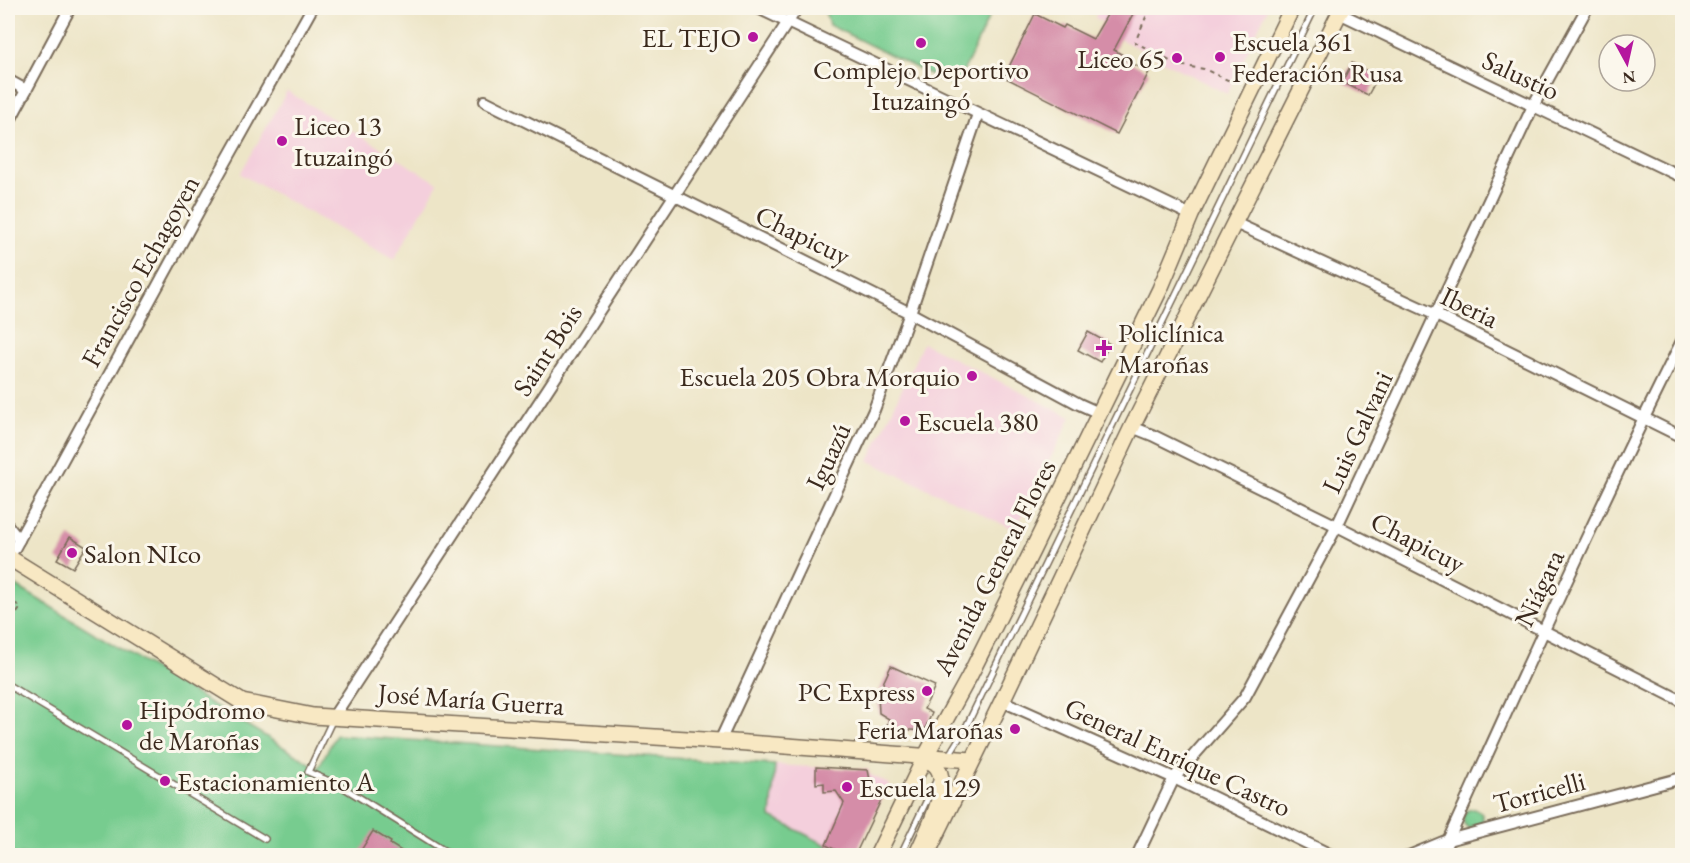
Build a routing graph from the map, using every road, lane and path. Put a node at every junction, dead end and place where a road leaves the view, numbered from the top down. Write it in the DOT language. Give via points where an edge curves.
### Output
graph roads {
  1 [pos="70,8"];
  2 [pos="312,8"];
  3 [pos="758,8"];
  4 [pos="797,8"];
  5 [pos="1150,8"];
  6 [pos="1293,8"];
  7 [pos="1315,8"];
  8 [pos="1587,8"];
  9 [pos="1340,10"];
  10 [pos="788,22"];
  11 [pos="8,80"];
  12 [pos="1232,82"];
  13 [pos="26,90"];
  14 [pos="485,101"];
  15 [pos="1533,106"];
  16 [pos="978,114"];
  17 [pos="8,124"];
  18 [pos="1683,177"];
  19 [pos="674,196"];
  20 [pos="1191,215"];
  21 [pos="1235,223"];
  22 [pos="910,314"];
  23 [pos="1436,315"];
  24 [pos="1683,341"];
  25 [pos="1099,413"];
  26 [pos="1644,418"];
  27 [pos="1132,427"];
  28 [pos="1683,437"];
  29 [pos="8,526"];
  30 [pos="1337,526"];
  31 [pos="19,540"];
  32 [pos="8,557"];
  33 [pos="8,599"];
  34 [pos="1544,630"];
  35 [pos="12,645"];
  36 [pos="8,685"];
  37 [pos="1002,701"];
  38 [pos="1683,701"];
  39 [pos="334,716"];
  40 [pos="720,741"];
  41 [pos="925,757"];
  42 [pos="947,759"];
  43 [pos="972,760"];
  44 [pos="940,773"];
  45 [pos="1174,778"];
  46 [pos="1683,778"];
  47 [pos="265,839"];
  48 [pos="1448,840"];
  49 [pos="453,855"];
  50 [pos="877,855"];
  51 [pos="900,855"];
  52 [pos="916,855"];
  53 [pos="927,855"];
  54 [pos="1137,855"];
  55 [pos="1333,855"];
  56 [pos="1409,855"];
  57 [pos="1441,855"];
  1 -- 13 [label="street"];
  2 -- 31 [label="street, Francisco Echagoyen"];
  3 -- 10 [label="street"];
  4 -- 10 [label="street, Saint Bois"];
  5 -- 12 [label="path" via="1135,42 1177,65 1204,69"];
  6 -- 20 [label="main road, Avenida General Flores"];
  7 -- 42 [label="lane, Avenida General Flores"];
  8 -- 15 [label="street, Luis Galvani"];
  9 -- 15 [label="street, Salustio"];
  9 -- 21 [label="main road"];
  10 -- 16 [label="street"];
  10 -- 19 [label="street, Saint Bois"];
  11 -- 13 [label="street"];
  13 -- 17 [label="street"];
  14 -- 19 [label="street, Chapicuy"];
  15 -- 18 [label="street, Salustio"];
  15 -- 23 [label="street, Luis Galvani"];
  16 -- 20 [label="street"];
  16 -- 22 [label="street, Iguazú"];
  19 -- 22 [label="street, Chapicuy"];
  19 -- 39 [label="street, Saint Bois"];
  20 -- 25 [label="main road, Avenida General Flores" via="1160,290"];
  21 -- 23 [label="street, Iberia"];
  21 -- 27 [label="main road"];
  22 -- 25 [label="street, Chapicuy"];
  22 -- 40 [label="street, Iguazú" via="874,410"];
  23 -- 26 [label="street, Iberia"];
  23 -- 30 [label="street, Luis Galvani"];
  24 -- 26 [label="street, Niágara"];
  25 -- 41 [label="main road, Avenida General Flores" via="969,677"];
  26 -- 28 [label="street, Iberia"];
  26 -- 34 [label="street, Niágara"];
  27 -- 30 [label="street, Chapicuy"];
  27 -- 37 [label="main road"];
  29 -- 31 [label="street"];
  30 -- 34 [label="street, Chapicuy"];
  30 -- 45 [label="street, Luis Galvani" via="1245,697"];
  31 -- 32 [label="street, Francisco Echagoyen"];
  32 -- 39 [label="main road, José María Guerra" via="242,702 313,716"];
  33 -- 35 [label="path" via="21,607 9,625"];
  34 -- 38 [label="street, Chapicuy"];
  34 -- 48 [label="street, Niágara"];
  36 -- 47 [label="lane"];
  37 -- 43 [label="main road"];
  37 -- 45 [label="street, General Enrique Castro"];
  39 -- 40 [label="main road, José María Guerra"];
  39 -- 49 [label="lane" via="308,772 342,786"];
  40 -- 41 [label="main road, José María Guerra"];
  41 -- 42 [label="main road, José María Guerra"];
  41 -- 44 [label="main road"];
  41 -- 50 [label="main road, Avenida General Flores"];
  42 -- 43 [label="main road, José María Guerra"];
  42 -- 44 [label="lane, Avenida General Flores"];
  43 -- 53 [label="main road"];
  44 -- 51 [label="lane, Avenida General Flores"];
  44 -- 52 [label="main road" via="936,809"];
  45 -- 54 [label="street, Luis Galvani"];
  45 -- 55 [label="street, General Enrique Castro"];
  46 -- 48 [label="street, Torricelli"];
  48 -- 56 [label="street, Torricelli"];
  48 -- 57 [label="street, Niágara"];
}
